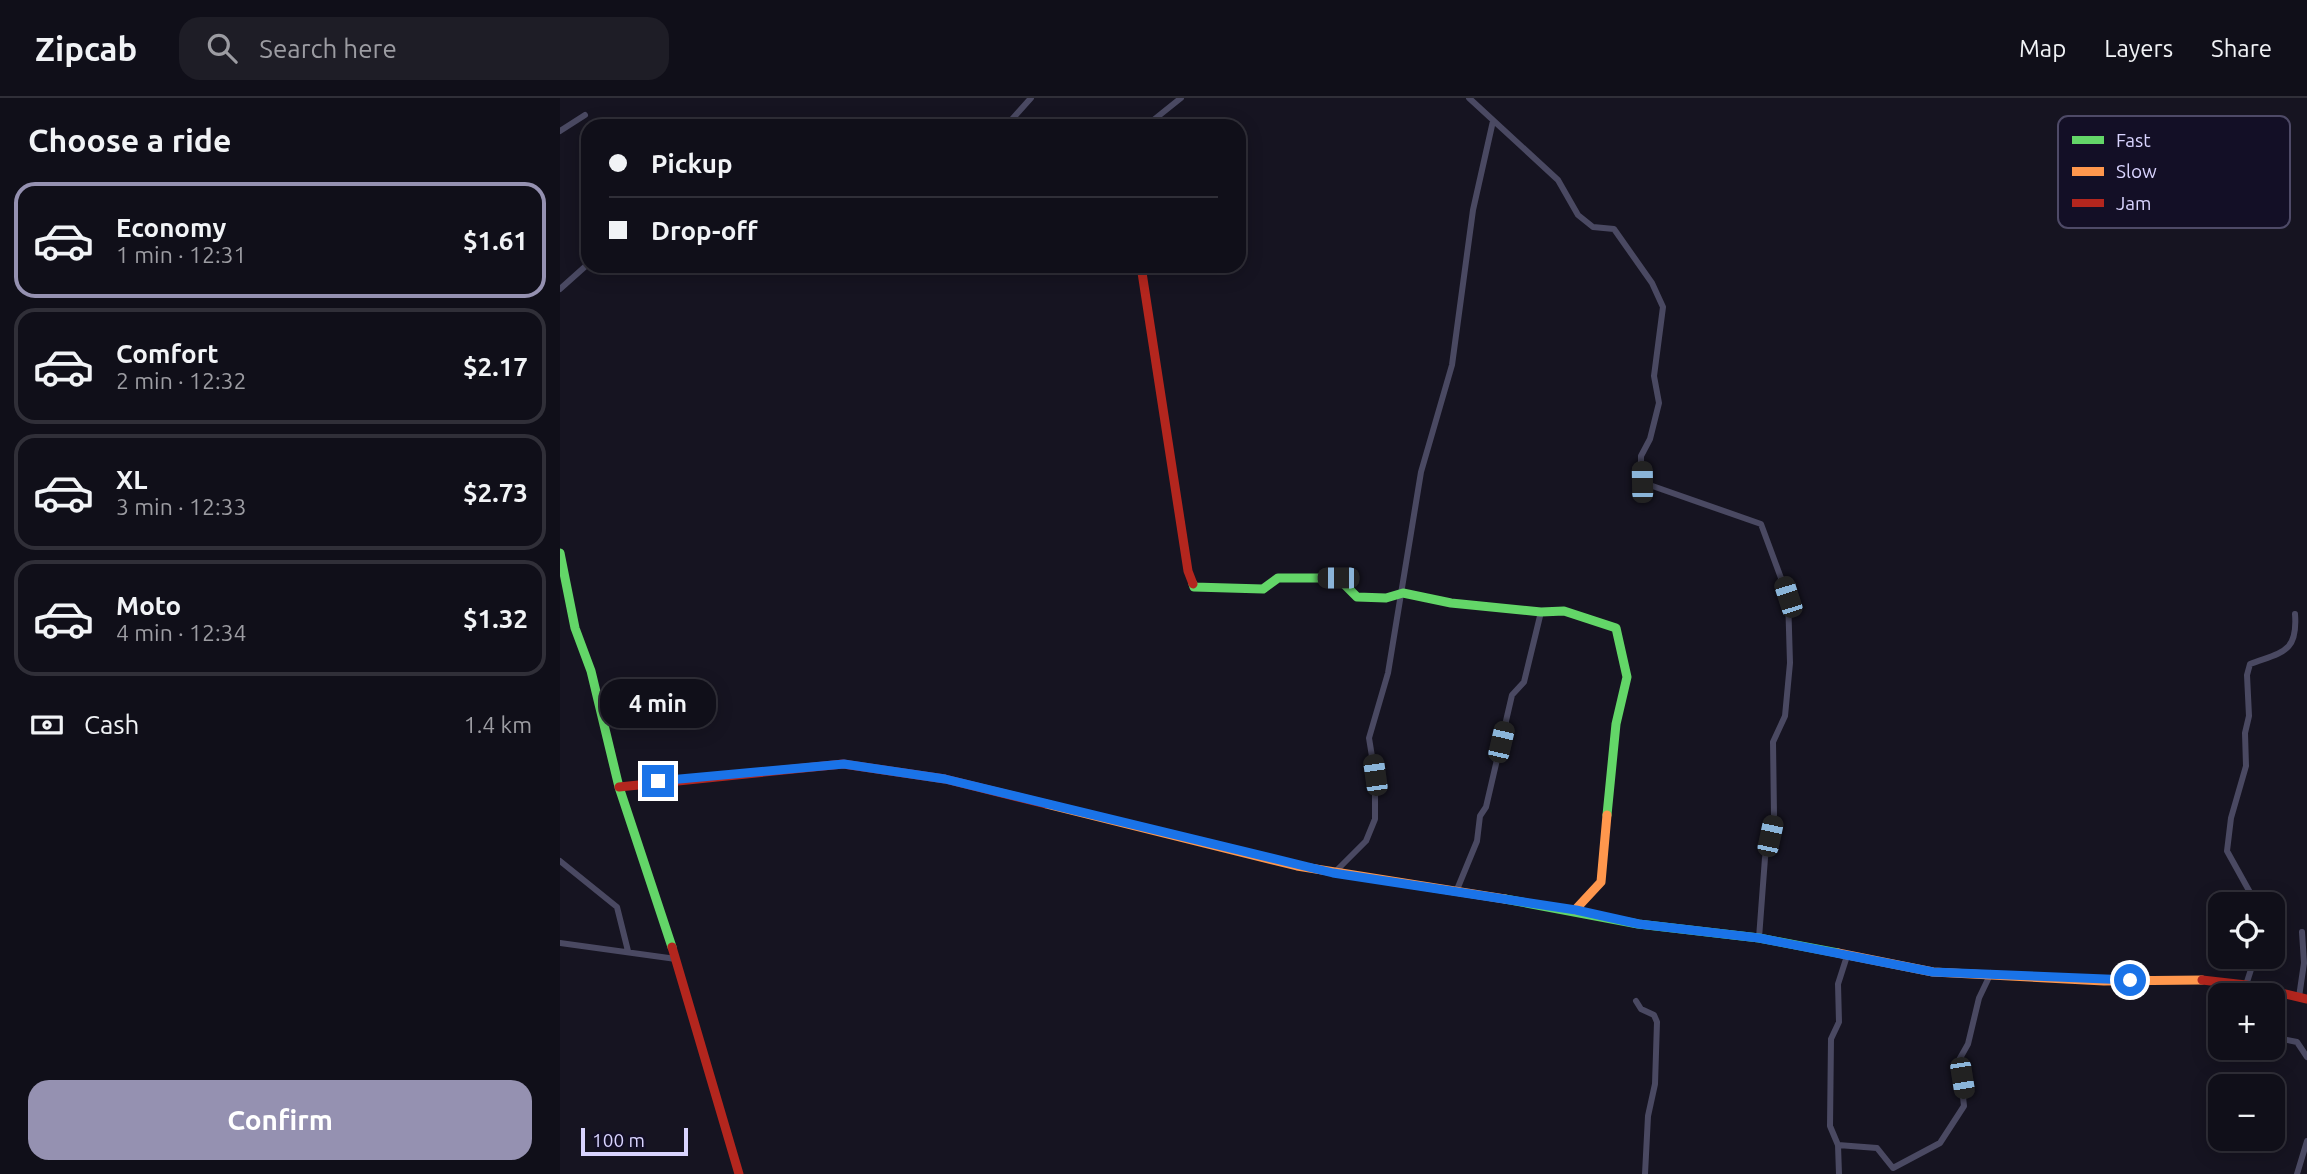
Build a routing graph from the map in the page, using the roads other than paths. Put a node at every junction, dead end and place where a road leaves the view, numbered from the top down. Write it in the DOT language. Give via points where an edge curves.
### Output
graph roads {
  1 [pos="1031,98"];
  2 [pos="1181,98"];
  3 [pos="1469,98"];
  4 [pos="585,115"];
  5 [pos="1012,119"];
  6 [pos="1155,119"];
  7 [pos="1493,121"];
  8 [pos="560,131"];
  9 [pos="581,270"];
  10 [pos="1142,273"];
  11 [pos="560,289"];
  12 [pos="560,553"];
  13 [pos="1403,593"];
  14 [pos="1541,612"];
  15 [pos="2295,614"];
  16 [pos="620,787"];
  17 [pos="560,862"];
  18 [pos="1333,873"];
  19 [pos="1456,892"];
  20 [pos="2251,892"];
  21 [pos="1576,910"];
  22 [pos="2302,932"];
  23 [pos="1759,938"];
  24 [pos="560,943"];
  25 [pos="628,951"];
  26 [pos="1847,956"];
  27 [pos="676,959"];
  28 [pos="1991,973"];
  29 [pos="2214,983"];
  30 [pos="2285,995"];
  31 [pos="2303,998"];
  32 [pos="1636,1001"];
  33 [pos="2285,1040"];
  34 [pos="2307,1057"];
  35 [pos="2307,1141"];
  36 [pos="1838,1145"];
  37 [pos="739,1174"];
  38 [pos="1645,1174"];
  39 [pos="1839,1174"];
  40 [pos="2297,1174"];
  1 -- 5 [label="street"];
  2 -- 6 [label="street"];
  3 -- 7 [label="street"];
  4 -- 8 [label="street"];
  7 -- 13 [label="street" via="1473,210 1452,365 1421,472"];
  7 -- 23 [label="street" via="1558,180 1578,215 1593,227 1614,229 1652,283 1662,307 1654,376 1658,403 1641,456 1642,482 1761,524 1788,597 1790,663 1785,716 1773,741 1774,815 1765,858"];
  9 -- 11 [label="street"];
  10 -- 13 [label="main road" via="1194,587 1263,589 1278,578 1338,578 1357,597 1386,598"];
  12 -- 16 [label="main road" via="575,628 591,671"];
  13 -- 14 [label="main road"];
  13 -- 18 [label="street" via="1388,673 1369,738 1375,819 1366,841"];
  14 -- 19 [label="street" via="1524,682 1512,695 1477,841"];
  14 -- 21 [label="main road" via="1564,611 1616,628 1627,677 1616,724 1601,882"];
  15 -- 20 [label="street" via="2297,636 2289,648 2250,664 2246,675 2246,766 2227,851"];
  16 -- 18 [label="main road" via="844,764 945,779"];
  16 -- 27 [label="main road"];
  17 -- 25 [label="street" via="617,907"];
  18 -- 19 [label="main road"];
  19 -- 21 [label="main road"];
  21 -- 23 [label="main road" via="1639,924"];
  22 -- 31 [label="street"];
  23 -- 26 [label="main road"];
  24 -- 25 [label="street"];
  25 -- 27 [label="street"];
  26 -- 28 [label="main road" via="1933,972"];
  26 -- 36 [label="street" via="1838,984 1839,1022 1831,1040 1830,1126"];
  27 -- 37 [label="main road"];
  28 -- 29 [label="main road" via="2104,981 2183,978"];
  28 -- 36 [label="street" via="1959,1060 1964,1106 1940,1143 1893,1168 1877,1148"];
  30 -- 31 [label="main road"];
  32 -- 38 [label="street" via="1654,1014 1657,1022"];
  33 -- 34 [label="street" via="2297,1042"];
  35 -- 40 [label="street"];
  36 -- 39 [label="street"];
}
